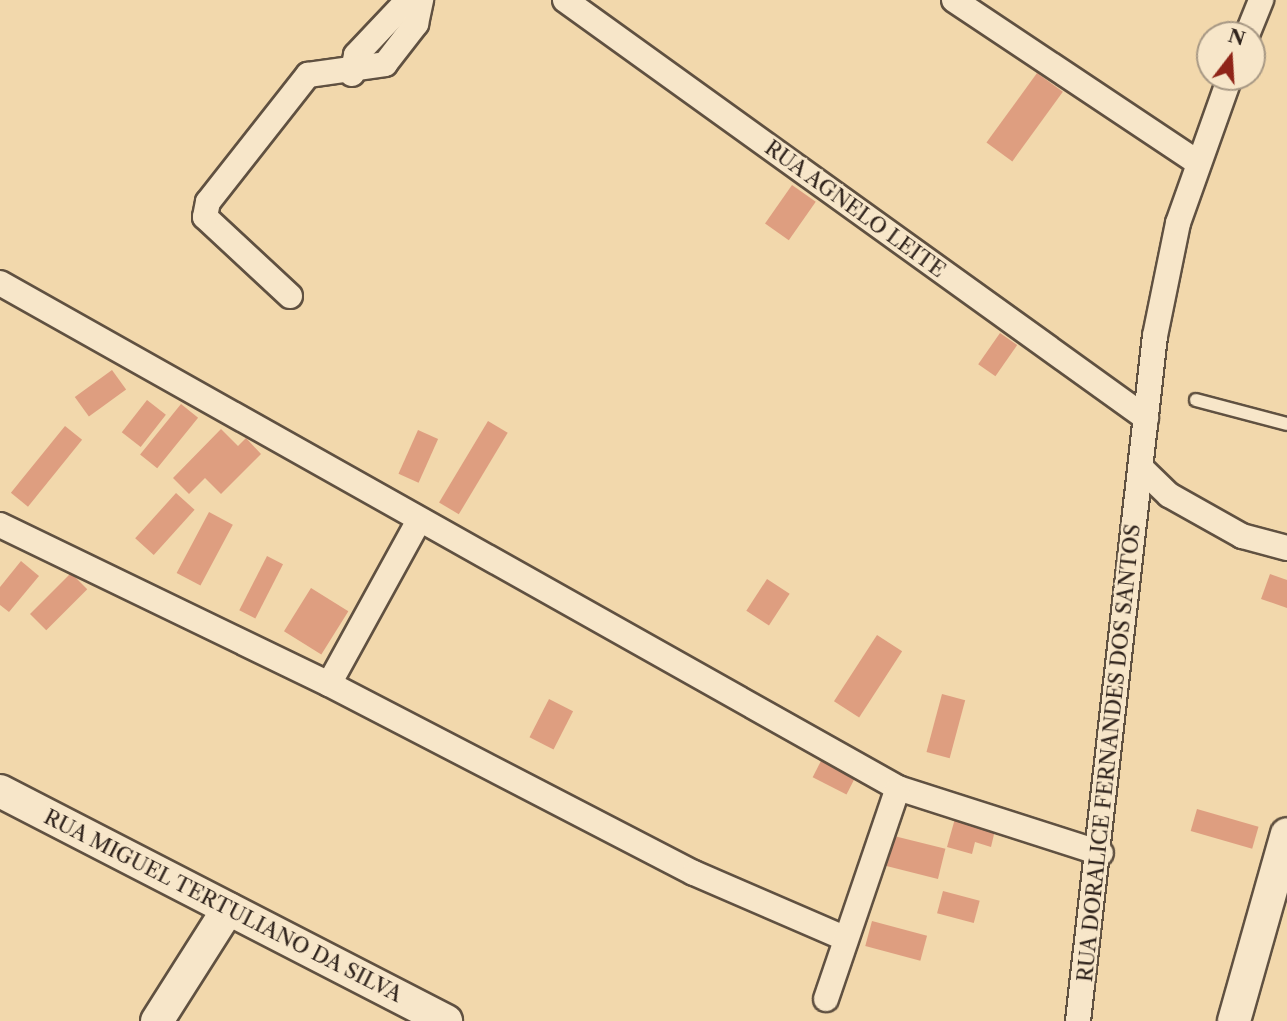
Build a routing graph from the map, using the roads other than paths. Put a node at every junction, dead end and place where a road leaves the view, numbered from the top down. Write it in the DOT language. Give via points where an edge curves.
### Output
graph roads {
  1 [pos="408,0"];
  2 [pos="421,0"];
  3 [pos="565,0"];
  4 [pos="954,0"];
  5 [pos="1261,0"];
  6 [pos="1253,21"];
  7 [pos="352,74"];
  8 [pos="1225,91"];
  9 [pos="1197,162"];
  10 [pos="0,283"];
  11 [pos="290,296"];
  12 [pos="1196,400"];
  13 [pos="1146,418"];
  14 [pos="1287,424"];
  15 [pos="1141,468"];
  16 [pos="418,522"];
  17 [pos="0,525"];
  18 [pos="1287,548"];
  19 [pos="329,684"];
  20 [pos="898,788"];
  21 [pos="0,791"];
  22 [pos="1287,834"];
  23 [pos="1101,853"];
  24 [pos="228,909"];
  25 [pos="844,938"];
  26 [pos="826,999"];
  27 [pos="157,1021"];
  28 [pos="446,1021"];
  29 [pos="1078,1021"];
  30 [pos="1234,1021"];
  1 -- 7 [label="street" via="356,55"];
  2 -- 7 [label="street" via="416,24 385,64"];
  3 -- 13 [label="street, RUA AGNELO LEITE"];
  4 -- 9 [label="street"];
  5 -- 6 [label="street"];
  7 -- 11 [label="street" via="307,75 208,202 205,217"];
  8 -- 9 [label="street, RUA DORALICE FERNANDES DOS SANTOS"];
  9 -- 13 [label="street, RUA DORALICE FERNANDES DOS SANTOS" via="1157,323"];
  10 -- 16 [label="street"];
  12 -- 14 [label="lane"];
  13 -- 15 [label="street, RUA DORALICE FERNANDES DOS SANTOS"];
  15 -- 18 [label="street" via="1169,495 1242,536"];
  15 -- 23 [label="street, RUA DORALICE FERNANDES DOS SANTOS" via="1122,592"];
  16 -- 19 [label="street"];
  16 -- 20 [label="street"];
  17 -- 19 [label="street"];
  19 -- 25 [label="street" via="694,873"];
  20 -- 23 [label="street"];
  20 -- 25 [label="street"];
  21 -- 24 [label="street, RUA MIGUEL TERTULIANO DA SILVA"];
  22 -- 30 [label="street"];
  23 -- 29 [label="street, RUA DORALICE FERNANDES DOS SANTOS"];
  24 -- 27 [label="street"];
  24 -- 28 [label="street, RUA MIGUEL TERTULIANO DA SILVA"];
  25 -- 26 [label="street"];
}
